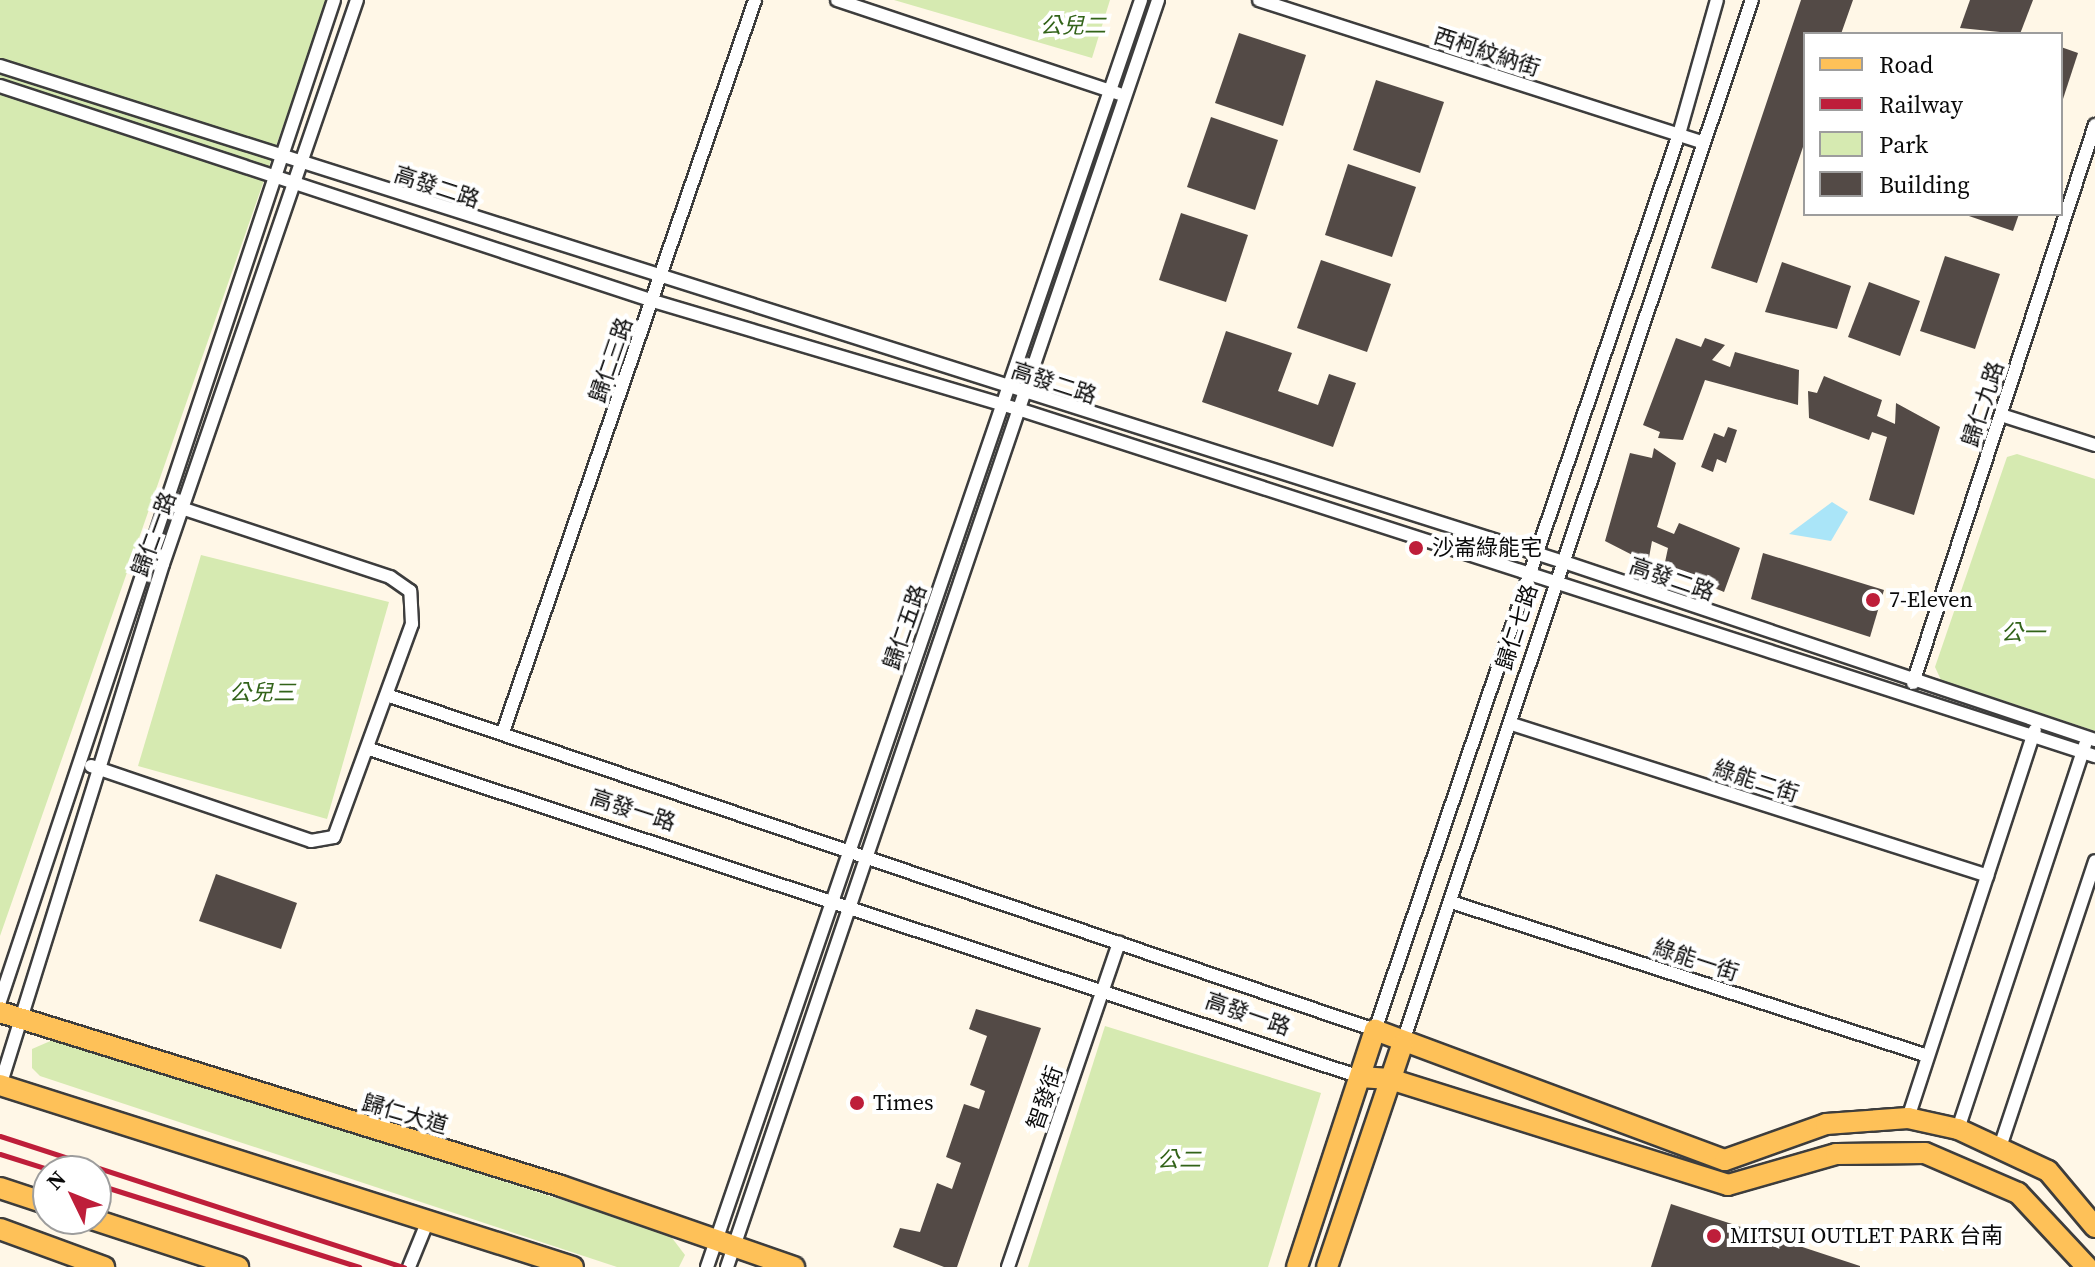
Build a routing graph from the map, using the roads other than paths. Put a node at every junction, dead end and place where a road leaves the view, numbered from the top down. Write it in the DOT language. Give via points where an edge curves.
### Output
graph roads {
  1 [pos="334,0"];
  2 [pos="357,0"];
  3 [pos="755,0"];
  4 [pos="837,0"];
  5 [pos="1141,0"];
  6 [pos="1158,0"];
  7 [pos="1259,0"];
  8 [pos="1717,0"];
  9 [pos="1752,0"];
  10 [pos="0,66"];
  11 [pos="0,86"];
  12 [pos="1113,93"];
  13 [pos="1127,97"];
  14 [pos="2095,125"];
  15 [pos="1679,134"];
  16 [pos="1702,142"];
  17 [pos="282,157"];
  18 [pos="302,163"];
  19 [pos="275,178"];
  20 [pos="294,184"];
  21 [pos="660,281"];
  22 [pos="653,301"];
  23 [pos="1010,390"];
  24 [pos="1024,393"];
  25 [pos="1004,405"];
  26 [pos="1018,409"];
  27 [pos="2001,415"];
  28 [pos="2095,445"];
  29 [pos="163,502"];
  30 [pos="185,508"];
  31 [pos="1536,554"];
  32 [pos="1564,562"];
  33 [pos="1530,572"];
  34 [pos="1557,581"];
  35 [pos="1914,678"];
  36 [pos="1909,694"];
  37 [pos="387,695"];
  38 [pos="2039,720"];
  39 [pos="1512,724"];
  40 [pos="503,732"];
  41 [pos="2034,735"];
  42 [pos="2091,738"];
  43 [pos="369,749"];
  44 [pos="2089,753"];
  45 [pos="81,762"];
  46 [pos="97,768"];
  47 [pos="850,847"];
  48 [pos="864,852"];
  49 [pos="2095,861"];
  50 [pos="1987,876"];
  51 [pos="830,900"];
  52 [pos="1451,902"];
  53 [pos="847,906"];
  54 [pos="1119,942"];
  55 [pos="1103,990"];
  56 [pos="0,1001"];
  57 [pos="9,1014"];
  58 [pos="1375,1030"];
  59 [pos="1402,1045"];
  60 [pos="1928,1056"];
  61 [pos="1360,1077"];
  62 [pos="1390,1079"];
  63 [pos="0,1085"];
  64 [pos="1908,1118"];
  65 [pos="1958,1129"];
  66 [pos="2001,1144"];
  67 [pos="0,1188"];
  68 [pos="32,1199"];
  69 [pos="427,1223"];
  70 [pos="112,1226"];
  71 [pos="2095,1227"];
  72 [pos="0,1229"];
  73 [pos="725,1244"];
  74 [pos="104,1267"];
  75 [pos="238,1267"];
  76 [pos="409,1267"];
  77 [pos="573,1267"];
  78 [pos="707,1267"];
  79 [pos="727,1267"];
  80 [pos="794,1267"];
  81 [pos="1008,1267"];
  82 [pos="1297,1267"];
  83 [pos="1327,1267"];
  84 [pos="2087,1267"];
  1 -- 17 [label="street, 歸仁一路"];
  2 -- 18 [label="street, 歸仁一路"];
  3 -- 21 [label="street, 歸仁三路"];
  4 -- 12 [label="street"];
  5 -- 12 [label="street, 歸仁五路"];
  6 -- 13 [label="street, 歸仁五路"];
  7 -- 15 [label="street, 西柯紋納街"];
  8 -- 15 [label="street, 歸仁七路"];
  9 -- 16 [label="street, 歸仁七路"];
  10 -- 17 [label="street, 高發二路"];
  11 -- 19 [label="street, 高發二路"];
  12 -- 13 [label="street"];
  12 -- 23 [label="street, 歸仁五路"];
  13 -- 24 [label="street, 歸仁五路"];
  14 -- 27 [label="street, 歸仁九路"];
  15 -- 16 [label="street, 西柯紋納街"];
  15 -- 31 [label="street, 歸仁七路"];
  16 -- 32 [label="street, 歸仁七路"];
  17 -- 18 [label="street, 高發二路"];
  17 -- 19 [label="street, 歸仁一路"];
  18 -- 20 [label="street, 歸仁一路"];
  18 -- 21 [label="street, 高發二路"];
  19 -- 20 [label="street, 高發二路"];
  19 -- 29 [label="street, 歸仁一路"];
  20 -- 22 [label="street, 高發二路"];
  20 -- 30 [label="street, 歸仁一路"];
  21 -- 22 [label="street, 歸仁三路"];
  21 -- 23 [label="street, 高發二路"];
  22 -- 25 [label="street, 高發二路"];
  22 -- 40 [label="street, 歸仁三路"];
  23 -- 24 [label="street, 高發二路"];
  23 -- 25 [label="street, 歸仁五路"];
  24 -- 26 [label="street, 歸仁五路"];
  24 -- 31 [label="street, 高發二路"];
  25 -- 26 [label="street, 高發二路"];
  25 -- 47 [label="street, 歸仁五路"];
  26 -- 33 [label="street, 高發二路"];
  26 -- 48 [label="street, 歸仁五路"];
  27 -- 28 [label="street"];
  27 -- 35 [label="street, 歸仁九路"];
  29 -- 30 [label="street"];
  29 -- 45 [label="street, 歸仁一路"];
  30 -- 37 [label="street" via="390,577 410,591 412,624"];
  30 -- 46 [label="street, 歸仁一路"];
  31 -- 32 [label="street, 高發二路"];
  31 -- 33 [label="street, 歸仁七路"];
  32 -- 34 [label="street, 歸仁七路"];
  32 -- 35 [label="street, 高發二路"];
  33 -- 34 [label="street, 高發二路"];
  33 -- 58 [label="street, 歸仁七路"];
  34 -- 36 [label="street, 高發二路"];
  34 -- 39 [label="street, 歸仁七路"];
  35 -- 36 [label="street, 歸仁九路"];
  35 -- 38 [label="street, 高發二路"];
  36 -- 41 [label="street, 高發二路"];
  37 -- 40 [label="street, 高發一路"];
  37 -- 43 [label="street"];
  38 -- 41 [label="street"];
  38 -- 42 [label="street, 高發二路"];
  39 -- 50 [label="street, 綠能二街"];
  39 -- 52 [label="street, 歸仁七路"];
  40 -- 47 [label="street, 高發一路"];
  41 -- 44 [label="street, 高發二路"];
  41 -- 50 [label="street"];
  42 -- 44 [label="street"];
  43 -- 46 [label="street" via="334,837 311,841"];
  43 -- 51 [label="street, 高發一路"];
  44 -- 65 [label="street"];
  45 -- 46 [label="street"];
  45 -- 56 [label="street, 歸仁一路"];
  46 -- 57 [label="street, 歸仁一路"];
  47 -- 48 [label="street, 高發一路"];
  47 -- 51 [label="street, 歸仁五路"];
  48 -- 53 [label="street, 歸仁五路"];
  48 -- 54 [label="street, 高發一路"];
  49 -- 66 [label="street"];
  50 -- 60 [label="street"];
  51 -- 53 [label="street, 高發一路"];
  51 -- 73 [label="street, 歸仁五路"];
  52 -- 59 [label="street, 歸仁七路"];
  52 -- 60 [label="street, 綠能一街"];
  53 -- 55 [label="street, 高發一路"];
  53 -- 73 [label="street, 歸仁五路"];
  54 -- 55 [label="street, 智發街"];
  54 -- 58 [label="street, 高發一路"];
  55 -- 61 [label="street, 高發一路"];
  55 -- 81 [label="street, 智發街"];
  57 -- 63 [label="street, 歸仁一路"];
  57 -- 73 [label="main road, 歸仁大道"];
  58 -- 59 [label="main road, 高發一路"];
  58 -- 61 [label="main road, 歸仁七路"];
  59 -- 62 [label="main road, 歸仁七路"];
  59 -- 64 [label="main road, 高發一路" via="1725,1160 1826,1124"];
  60 -- 64 [label="street"];
  61 -- 62 [label="main road, 高發一路"];
  61 -- 82 [label="main road, 歸仁七路"];
  62 -- 83 [label="main road, 歸仁七路"];
  62 -- 84 [label="main road, 高發一路" via="1728,1185 1867,1151 1951,1160 2029,1201"];
  63 -- 69 [label="main road"];
  64 -- 65 [label="main road, 高發一路"];
  65 -- 66 [label="main road, 高發一路"];
  66 -- 71 [label="main road, 高發一路" via="2048,1171"];
  67 -- 68 [label="main road"];
  69 -- 76 [label="street"];
  69 -- 77 [label="main road"];
  70 -- 75 [label="main road"];
  72 -- 74 [label="main road"];
  73 -- 78 [label="street, 歸仁五路"];
  73 -- 79 [label="street, 歸仁五路"];
  73 -- 80 [label="main road, 歸仁大道"];
}
